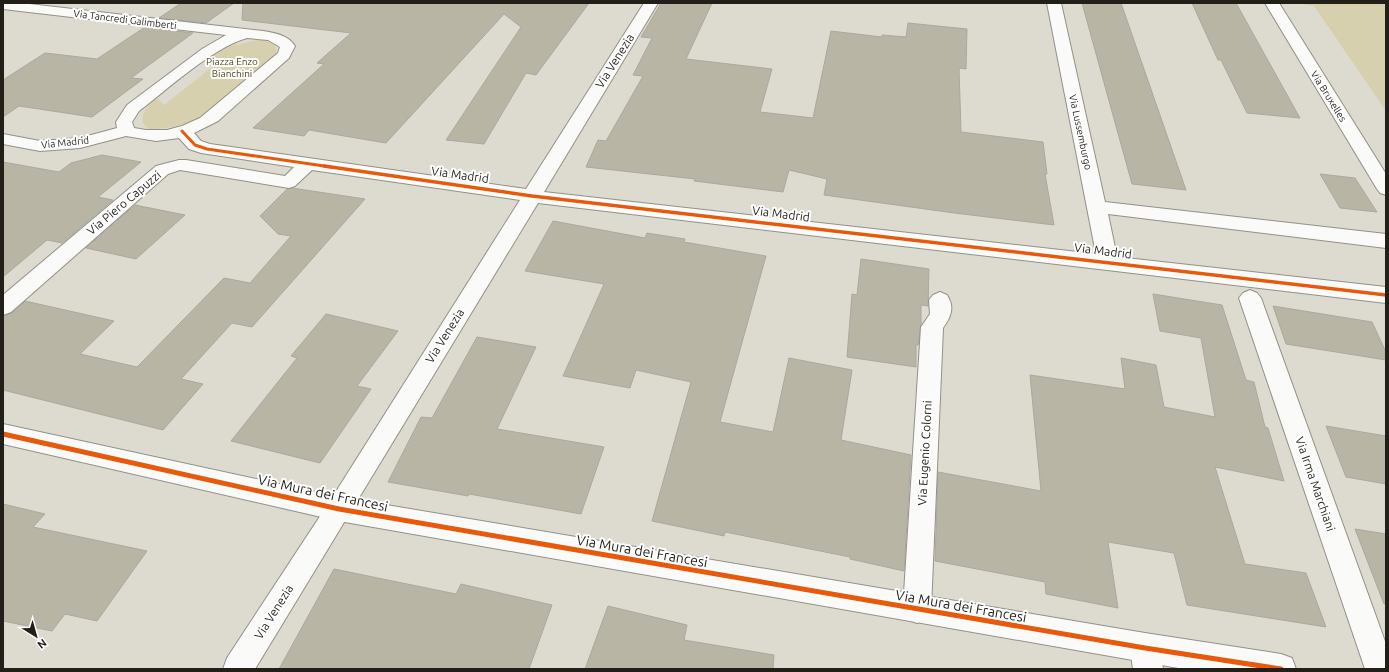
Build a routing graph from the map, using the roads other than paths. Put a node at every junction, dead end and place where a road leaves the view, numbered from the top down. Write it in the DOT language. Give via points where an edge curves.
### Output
graph roads {
  1 [pos="651,3"];
  2 [pos="1054,3"];
  3 [pos="1272,3"];
  4 [pos="3,5"];
  5 [pos="246,34"];
  6 [pos="126,131"];
  7 [pos="182,131"];
  8 [pos="3,139"];
  9 [pos="309,164"];
  10 [pos="1386,189"];
  11 [pos="532,196"];
  12 [pos="1096,207"];
  13 [pos="1386,241"];
  14 [pos="1108,262"];
  15 [pos="1386,295"];
  16 [pos="1250,298"];
  17 [pos="940,300"];
  18 [pos="3,307"];
  19 [pos="3,434"];
  20 [pos="339,509"];
  21 [pos="917,609"];
  22 [pos="1146,659"];
  23 [pos="238,669"];
  24 [pos="1281,669"];
  25 [pos="1380,669"];
  1 -- 11 [label="street, Via Venezia"];
  2 -- 12 [label="street, Via Lussemburgo"];
  3 -- 10 [label="street, Via Bruxelles"];
  4 -- 5 [label="street, Via Tancredi Galimberti"];
  5 -- 6 [label="street" via="228,40 207,52 133,108 124,122"];
  5 -- 7 [label="street" via="270,35 288,46 284,55 207,121"];
  6 -- 7 [label="street" via="150,136"];
  6 -- 8 [label="street, Via Madrid" via="80,142 40,146"];
  7 -- 9 [label="street, Via Madrid" via="195,145 207,149"];
  9 -- 11 [label="street, Via Madrid"];
  9 -- 18 [label="street, Via Piero Capuzzi" via="289,182 186,165 162,170"];
  11 -- 14 [label="street, Via Madrid"];
  11 -- 20 [label="street, Via Venezia"];
  12 -- 13 [label="street"];
  12 -- 14 [label="street, Via Lussemburgo"];
  14 -- 15 [label="street, Via Madrid"];
  16 -- 25 [label="street, Via Irma Marchiani"];
  17 -- 21 [label="street, Via Eugenio Colorni" via="941,315 932,327"];
  19 -- 20 [label="street, Via Mura dei Francesi"];
  20 -- 21 [label="street, Via Mura dei Francesi"];
  20 -- 23 [label="street, Via Venezia"];
  21 -- 22 [label="street, Via Mura dei Francesi"];
  22 -- 24 [label="street, Via Mura dei Francesi"];
}
